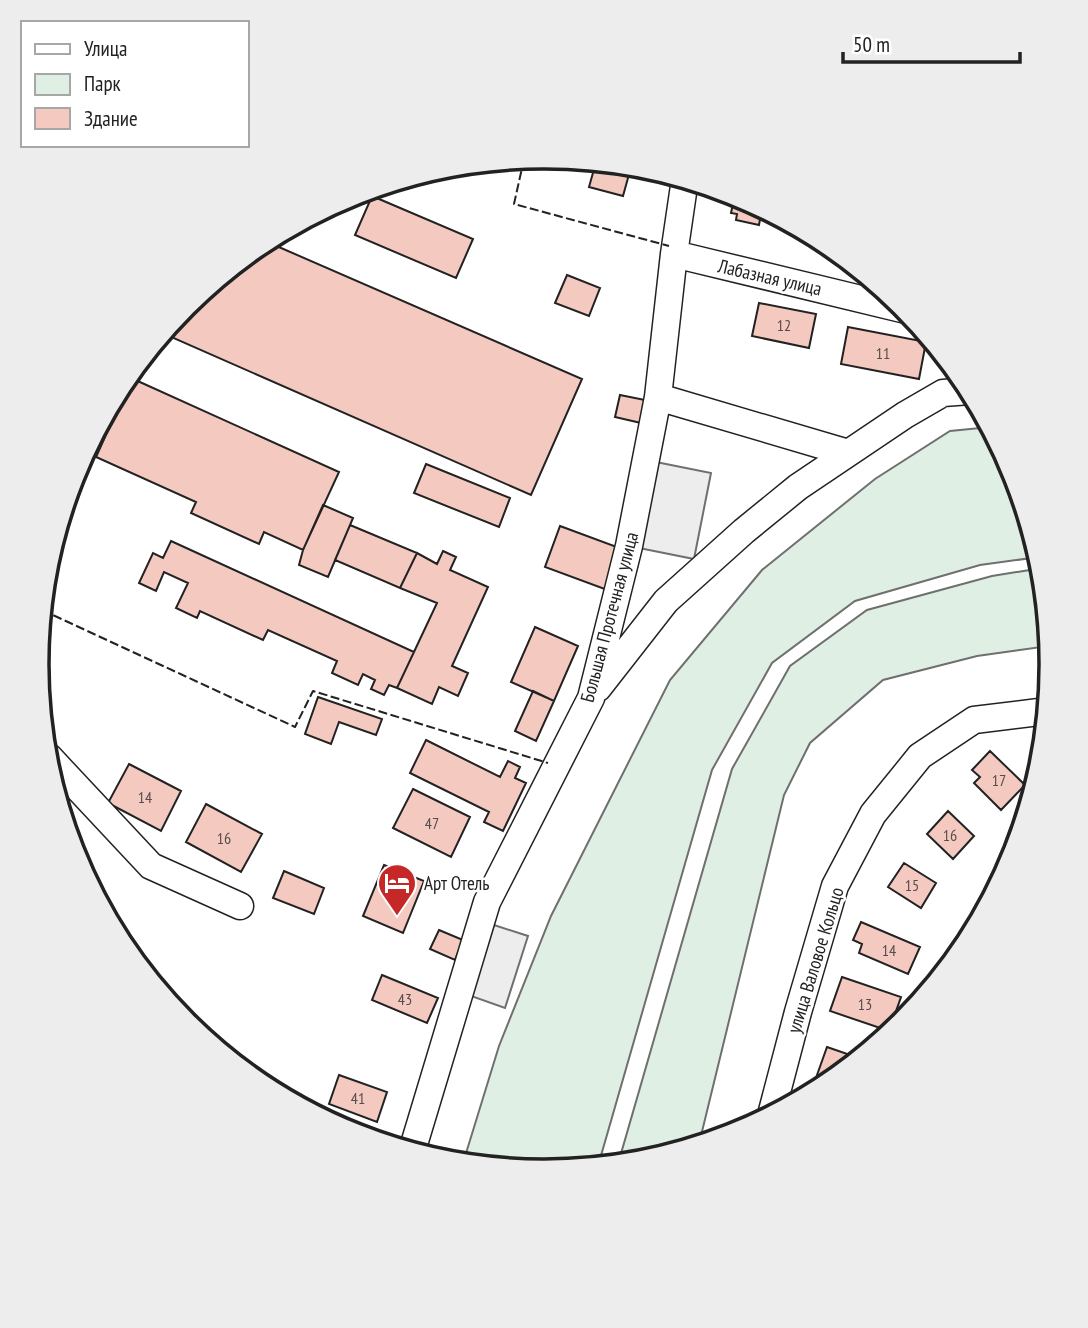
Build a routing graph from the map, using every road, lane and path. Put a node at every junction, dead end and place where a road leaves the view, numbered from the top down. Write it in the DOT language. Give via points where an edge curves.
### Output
graph roads {
  1 [pos="683,189"];
  2 [pos="674,254"];
  3 [pos="884,305"];
  4 [pos="958,392"];
  5 [pos="658,397"];
  6 [pos="848,453"];
  7 [pos="591,698"];
  8 [pos="1037,712"];
  9 [pos="61,770"];
  10 [pos="240,906"];
  11 [pos="774,1102"];
  12 [pos="415,1142"];
  1 -- 2 [label="street, Большая Протечная улица"];
  2 -- 3 [label="street, Лабазная улица"];
  2 -- 5 [label="street, Большая Протечная улица"];
  4 -- 6 [label="street" via="943,393"];
  5 -- 6 [label="street"];
  5 -- 7 [label="street, Большая Протечная улица" via="629,546"];
  6 -- 7 [label="street" via="798,487 666,601"];
  7 -- 12 [label="street, Большая Протечная улица" via="486,902"];
  8 -- 11 [label="street, улица Валовое Кольцо" via="974,720 920,756 873,814 835,886"];
  9 -- 10 [label="street" via="151,866"];
}
